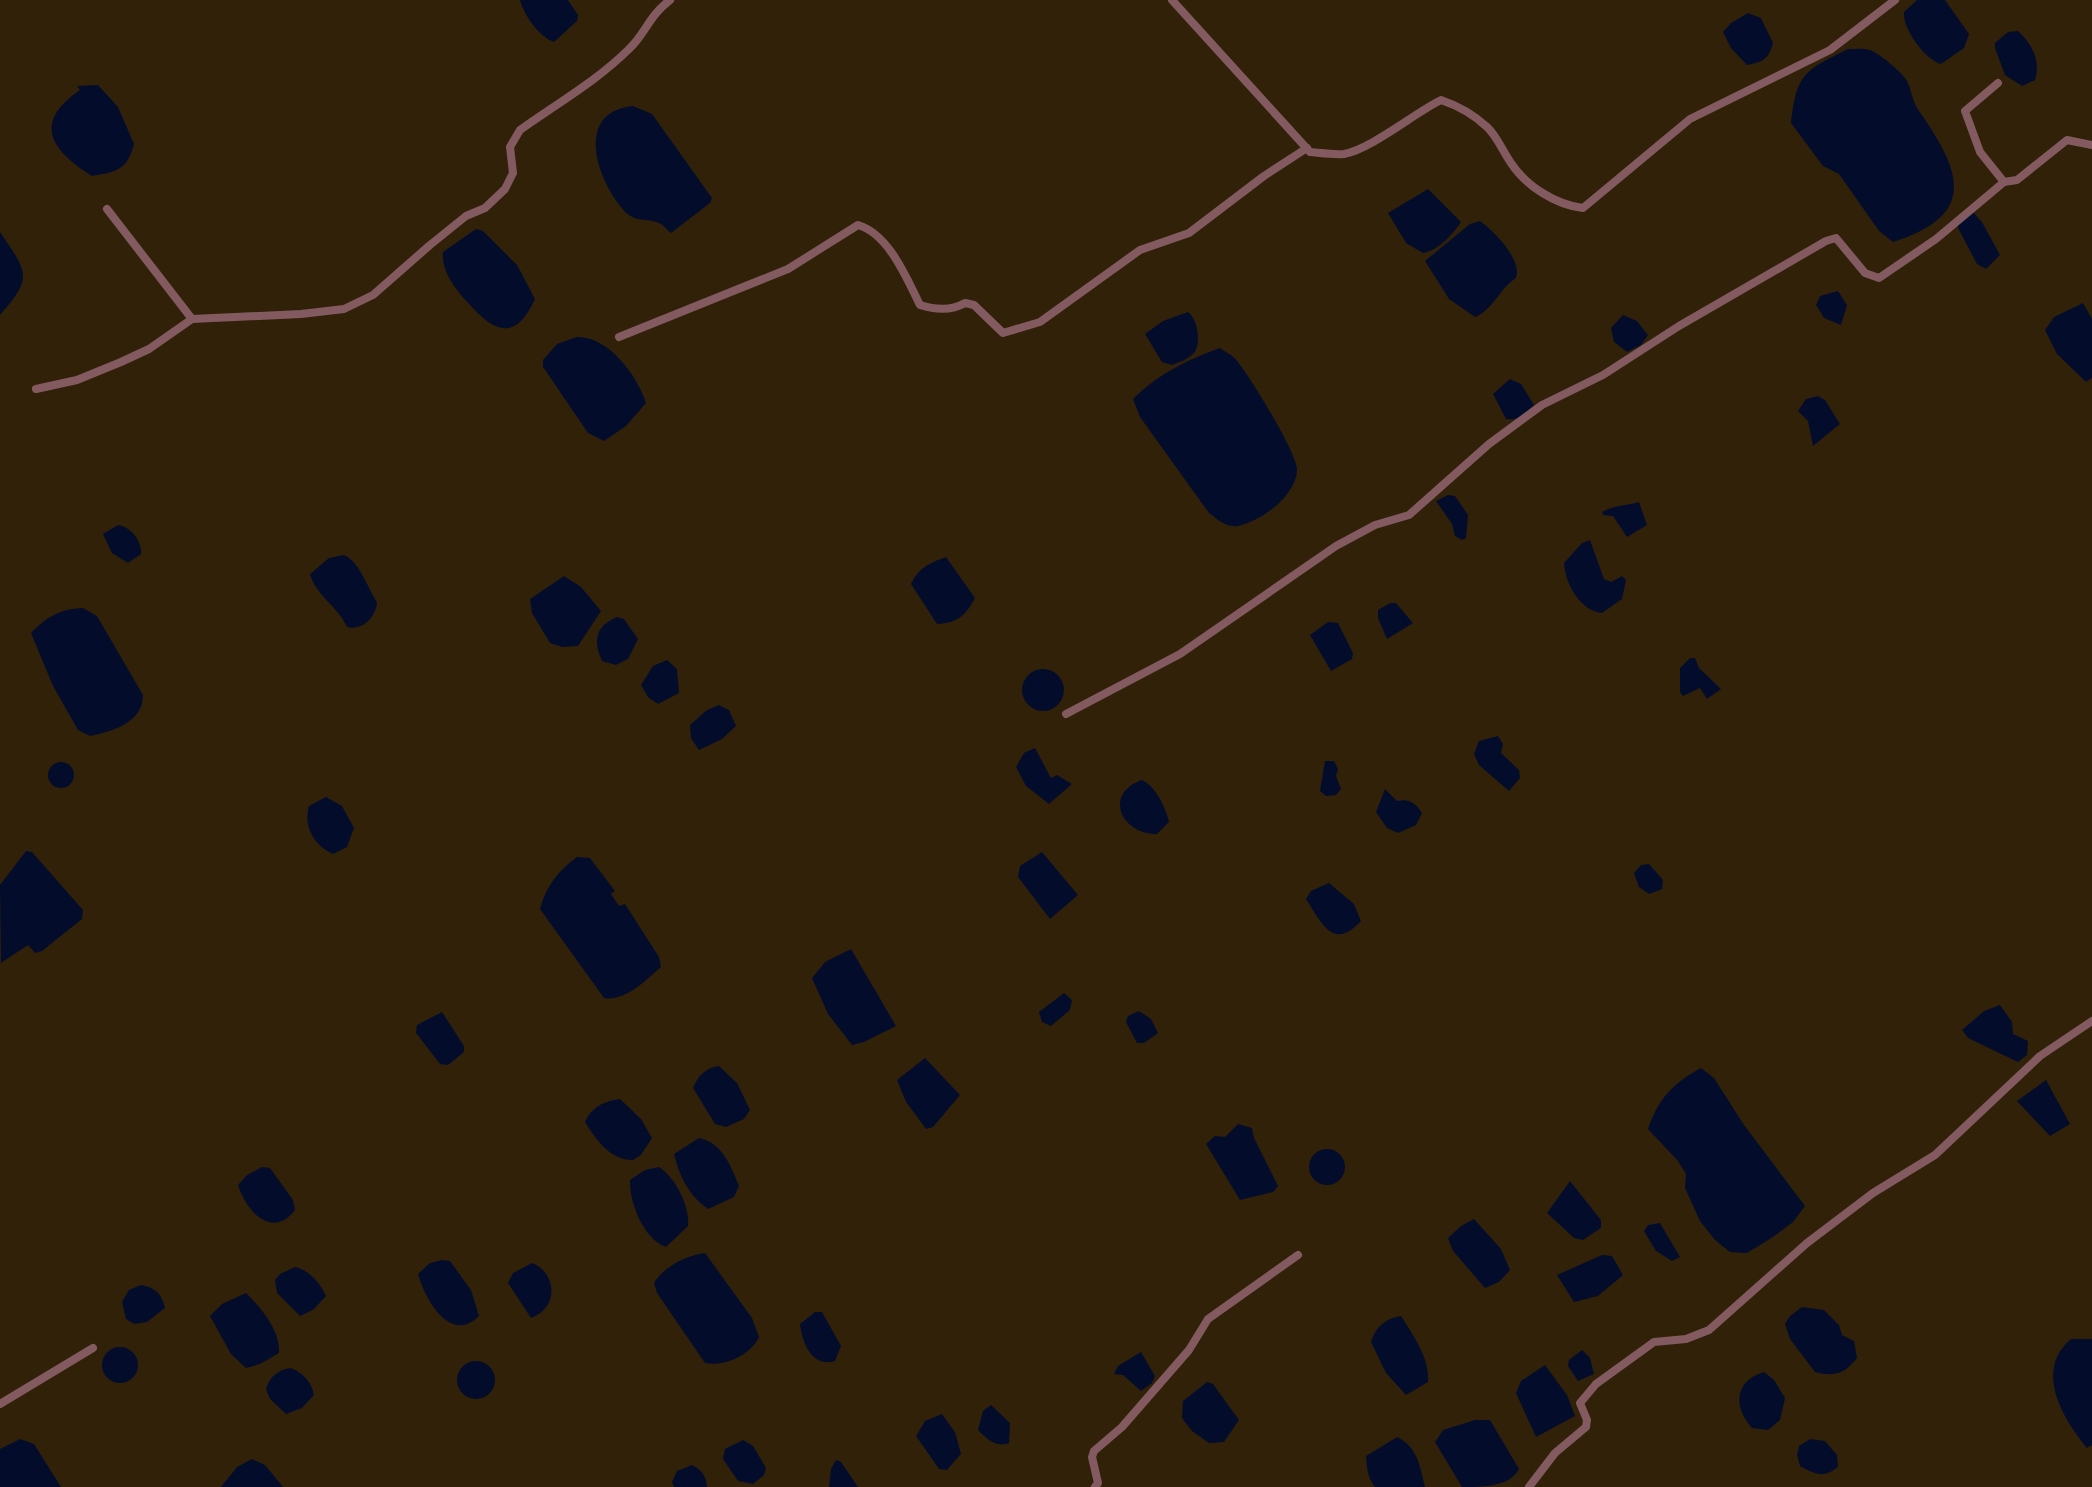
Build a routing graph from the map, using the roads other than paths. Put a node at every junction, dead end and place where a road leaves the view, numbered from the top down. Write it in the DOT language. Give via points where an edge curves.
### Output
graph roads {
  1 [pos="670,0"];
  2 [pos="1172,0"];
  3 [pos="1895,0"];
  4 [pos="1998,83"];
  5 [pos="2092,145"];
  6 [pos="1307,148"];
  7 [pos="2004,182"];
  8 [pos="107,209"];
  9 [pos="192,318"];
  10 [pos="618,337"];
  11 [pos="36,389"];
  12 [pos="1066,714"];
  13 [pos="2092,1021"];
  14 [pos="1298,1255"];
  15 [pos="93,1348"];
  16 [pos="0,1404"];
  17 [pos="1095,1487"];
  18 [pos="1530,1487"];
  1 -- 9 [label="street" via="616,61 520,130 510,147 513,173 485,208 466,216 373,295 344,309 322,312"];
  2 -- 6 [label="street"];
  3 -- 6 [label="street" via="1830,50 1690,119 1583,208 1569,207 1534,188 1513,167 1489,128 1461,106 1441,100 1373,142 1344,153 1310,152"];
  4 -- 7 [label="street" via="1965,111 1980,152"];
  5 -- 7 [label="street" via="2067,140 2017,180"];
  6 -- 10 [label="street" via="1189,233 1140,250 1070,303 1014,332 1003,333 974,305 933,309 920,305 898,262 873,233 858,225 788,270"];
  7 -- 12 [label="street" via="1936,239 1879,278 1866,273 1836,238 1826,241 1603,375 1542,405 1489,444 1409,515 1336,546 1180,654"];
  8 -- 9 [label="street"];
  9 -- 11 [label="street" via="149,349 121,362 77,380"];
  13 -- 18 [label="street" via="2040,1056 1935,1155 1873,1192 1807,1243 1709,1331 1654,1342 1596,1384 1580,1403 1586,1427 1555,1452"];
  14 -- 17 [label="street" via="1208,1319 1189,1350 1122,1427 1094,1451"];
  15 -- 16 [label="street"];
}
